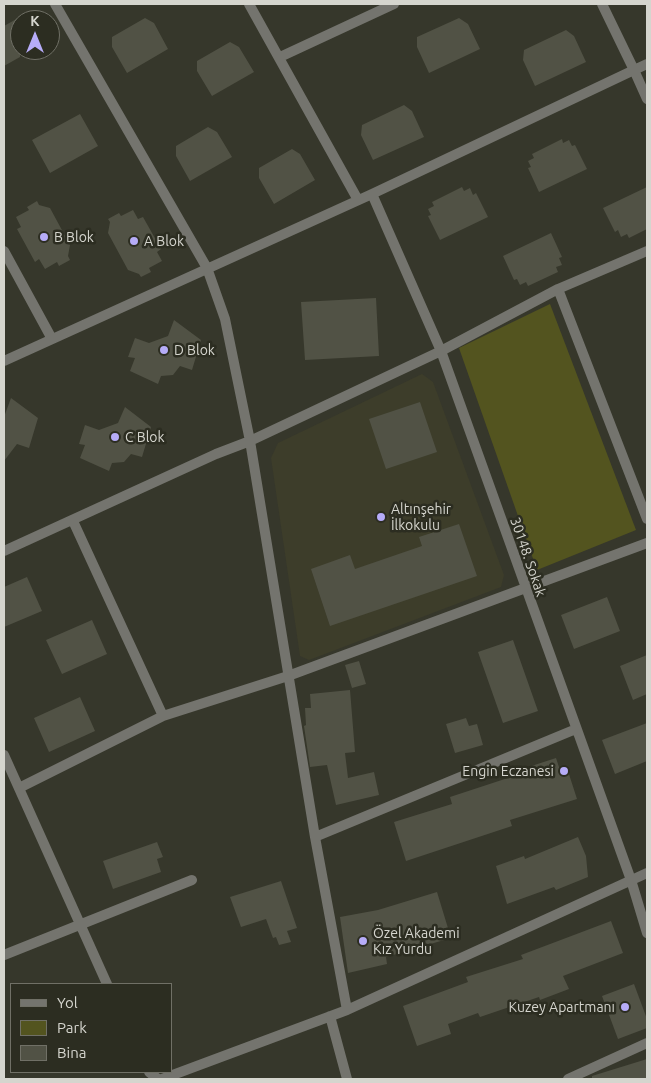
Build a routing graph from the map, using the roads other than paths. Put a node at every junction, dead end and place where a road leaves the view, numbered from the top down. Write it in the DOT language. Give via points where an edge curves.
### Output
graph roads {
  1 [pos="55,4"];
  2 [pos="249,4"];
  3 [pos="394,4"];
  4 [pos="602,4"];
  5 [pos="280,57"];
  6 [pos="647,64"];
  7 [pos="634,70"];
  8 [pos="647,99"];
  9 [pos="372,194"];
  10 [pos="358,200"];
  11 [pos="4,251"];
  12 [pos="647,251"];
  13 [pos="207,268"];
  14 [pos="558,289"];
  15 [pos="52,339"];
  16 [pos="441,351"];
  17 [pos="4,361"];
  18 [pos="250,441"];
  19 [pos="647,520"];
  20 [pos="73,521"];
  21 [pos="647,543"];
  22 [pos="4,552"];
  23 [pos="525,589"];
  24 [pos="288,676"];
  25 [pos="163,716"];
  26 [pos="576,728"];
  27 [pos="4,755"];
  28 [pos="19,788"];
  29 [pos="315,838"];
  30 [pos="647,873"];
  31 [pos="192,880"];
  32 [pos="631,880"];
  33 [pos="82,926"];
  34 [pos="647,933"];
  35 [pos="4,955"];
  36 [pos="108,983"];
  37 [pos="346,1010"];
  38 [pos="330,1016"];
  39 [pos="647,1043"];
  40 [pos="160,1079"];
  41 [pos="347,1079"];
  42 [pos="568,1079"];
  1 -- 13 [label="street"];
  2 -- 5 [label="street"];
  3 -- 5 [label="street"];
  4 -- 7 [label="street"];
  5 -- 10 [label="street"];
  6 -- 7 [label="street"];
  7 -- 8 [label="street"];
  7 -- 9 [label="street"];
  9 -- 10 [label="street"];
  9 -- 16 [label="street, 30148. Sokak"];
  10 -- 13 [label="street"];
  11 -- 15 [label="street"];
  12 -- 14 [label="street"];
  13 -- 15 [label="street"];
  13 -- 18 [label="street" via="225,319"];
  14 -- 16 [label="street"];
  14 -- 19 [label="street"];
  15 -- 17 [label="street"];
  16 -- 18 [label="street"];
  16 -- 23 [label="street, 30148. Sokak"];
  18 -- 20 [label="street"];
  18 -- 24 [label="street"];
  20 -- 22 [label="street"];
  20 -- 25 [label="street"];
  21 -- 23 [label="street"];
  23 -- 24 [label="street"];
  23 -- 26 [label="street, 30148. Sokak"];
  24 -- 25 [label="street"];
  24 -- 29 [label="street"];
  25 -- 28 [label="street"];
  26 -- 29 [label="street"];
  26 -- 32 [label="street, 30148. Sokak"];
  27 -- 28 [label="street"];
  28 -- 33 [label="street"];
  29 -- 37 [label="street"];
  30 -- 32 [label="street"];
  31 -- 33 [label="street"];
  32 -- 34 [label="street, 30148. Sokak"];
  32 -- 37 [label="street"];
  33 -- 35 [label="street"];
  33 -- 36 [label="street"];
  37 -- 38 [label="street"];
  38 -- 40 [label="street"];
  38 -- 41 [label="street"];
  39 -- 42 [label="street"];
}
